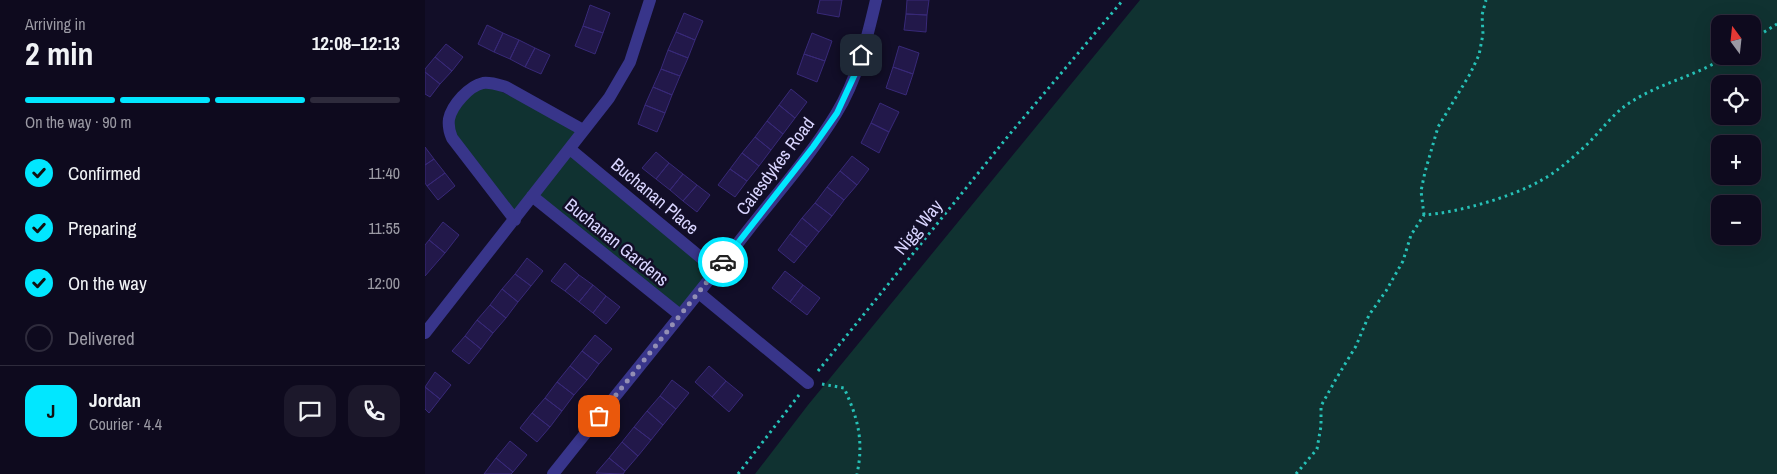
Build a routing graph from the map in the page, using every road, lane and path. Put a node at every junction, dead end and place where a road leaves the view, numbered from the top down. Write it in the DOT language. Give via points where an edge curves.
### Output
graph roads {
  1 [pos="650,0"];
  2 [pos="876,0"];
  3 [pos="1123,0"];
  4 [pos="1486,0"];
  5 [pos="1777,24"];
  6 [pos="1761,34"];
  7 [pos="1711,63"];
  8 [pos="583,130"];
  9 [pos="570,149"];
  10 [pos="532,196"];
  11 [pos="1424,215"];
  12 [pos="515,220"];
  13 [pos="717,271"];
  14 [pos="699,293"];
  15 [pos="680,315"];
  16 [pos="425,333"];
  17 [pos="808,383"];
  18 [pos="1296,473"];
  19 [pos="553,474"];
  20 [pos="738,474"];
  21 [pos="857,474"];
  1 -- 8 [label="street" via="630,62 609,98"];
  2 -- 13 [label="street, Caiesdykes Road" via="855,74 837,113"];
  3 -- 17 [label="path, Nigg Way"];
  4 -- 11 [label="path" via="1479,55 1437,127 1421,191"];
  5 -- 6 [label="path"];
  7 -- 11 [label="path" via="1624,106 1583,148 1539,182 1443,214"];
  8 -- 9 [label="street"];
  8 -- 12 [label="street" via="494,83 473,87 455,106 449,117 448,128 452,138"];
  9 -- 10 [label="street"];
  9 -- 13 [label="street, Buchanan Place"];
  10 -- 12 [label="street"];
  10 -- 15 [label="street, Buchanan Gardens"];
  11 -- 18 [label="path" via="1411,235 1403,261 1369,315 1356,346 1321,406 1317,449"];
  12 -- 16 [label="street"];
  13 -- 14 [label="street, Caiesdykes Road"];
  14 -- 15 [label="street, Caiesdykes Road"];
  14 -- 17 [label="street"];
  15 -- 19 [label="street, Caiesdykes Road"];
  17 -- 20 [label="path, Nigg Way"];
  17 -- 21 [label="path" via="844,388 860,435 861,456"];
}
